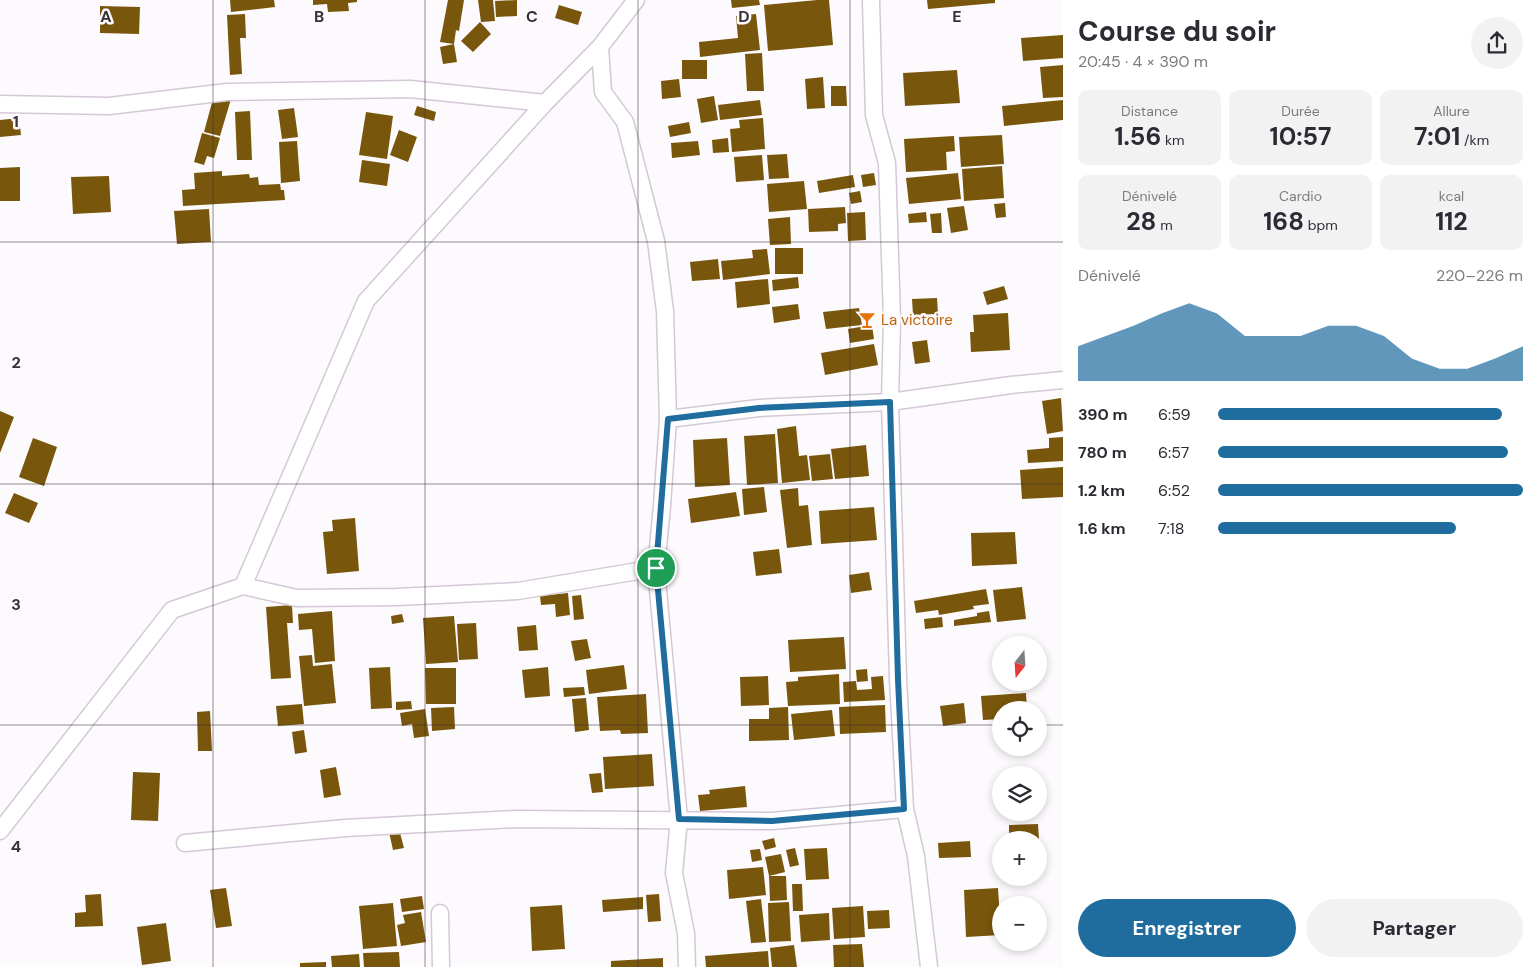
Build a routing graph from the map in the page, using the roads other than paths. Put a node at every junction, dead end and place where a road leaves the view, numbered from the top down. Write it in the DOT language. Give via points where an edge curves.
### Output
graph roads {
  1 [pos="636,0"];
  2 [pos="871,0"];
  3 [pos="600,47"];
  4 [pos="545,103"];
  5 [pos="0,104"];
  6 [pos="1063,380"];
  7 [pos="890,402"];
  8 [pos="668,419"];
  9 [pos="656,568"];
  10 [pos="243,586"];
  11 [pos="904,809"];
  12 [pos="679,819"];
  13 [pos="0,831"];
  14 [pos="186,843"];
  15 [pos="440,913"];
  16 [pos="440,967"];
  17 [pos="687,967"];
  18 [pos="929,967"];
  1 -- 3 [label="street"];
  2 -- 7 [label="street" via="874,115 887,162 892,319"];
  3 -- 4 [label="street"];
  3 -- 8 [label="street" via="603,92 625,122 656,241 665,311"];
  4 -- 5 [label="street" via="410,89 227,92 109,106"];
  4 -- 10 [label="street" via="366,301"];
  6 -- 7 [label="street"];
  7 -- 8 [label="street" via="759,408"];
  7 -- 11 [label="street"];
  8 -- 9 [label="street"];
  9 -- 10 [label="street" via="518,591 397,597 297,598"];
  9 -- 12 [label="street"];
  10 -- 13 [label="street" via="172,610"];
  11 -- 12 [label="street" via="772,821"];
  11 -- 18 [label="street" via="916,856"];
  12 -- 14 [label="street" via="516,819 345,828"];
  12 -- 17 [label="street" via="674,873 686,933"];
  15 -- 16 [label="street"];
}
